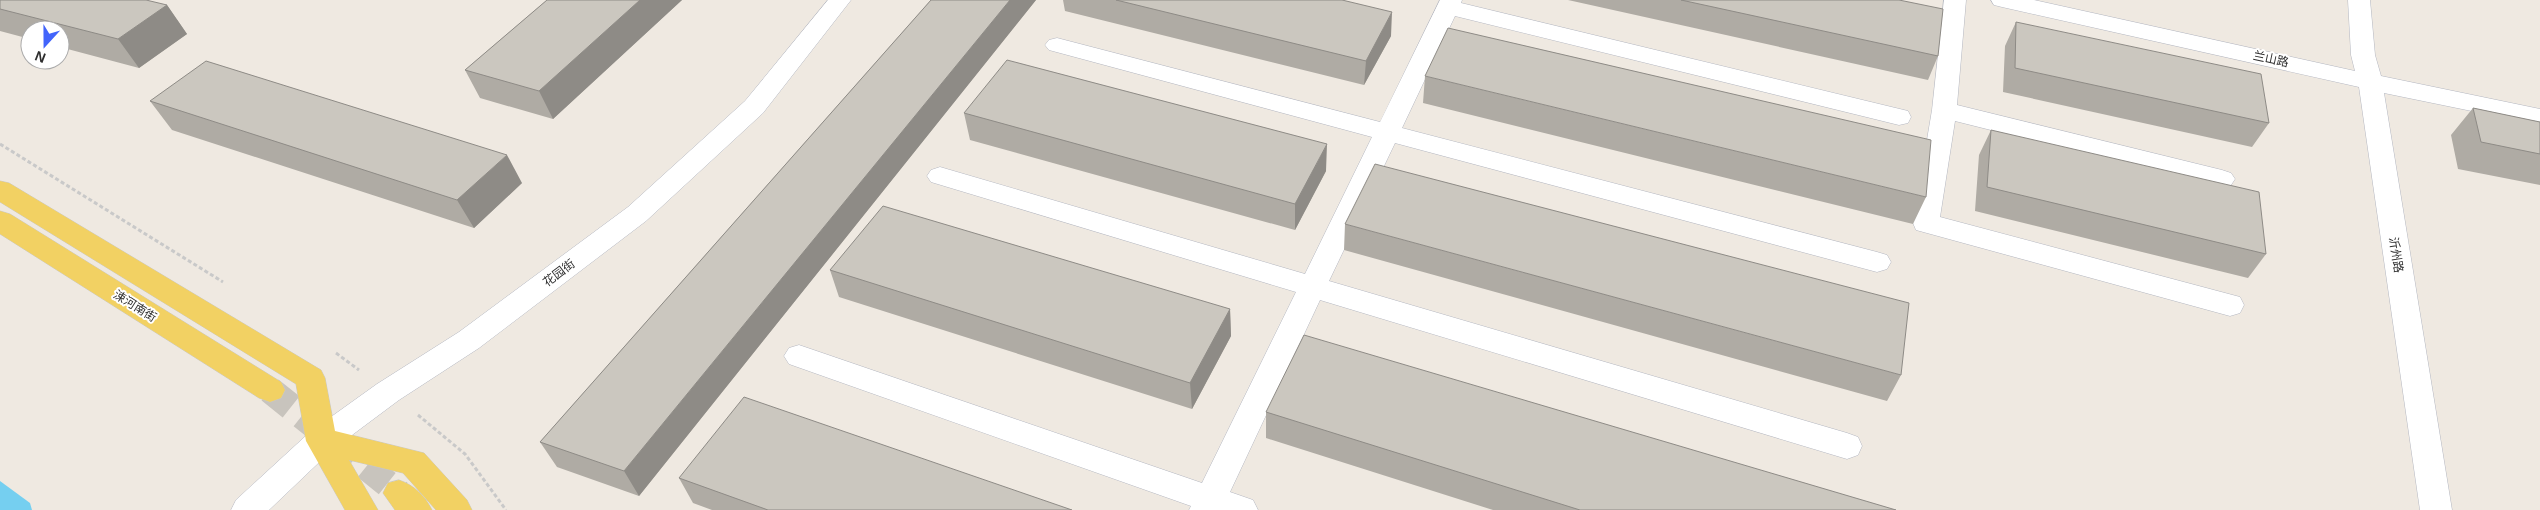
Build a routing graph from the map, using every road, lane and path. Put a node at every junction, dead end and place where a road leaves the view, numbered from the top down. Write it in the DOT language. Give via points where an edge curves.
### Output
graph roads {
  1 [pos="840,0"];
  2 [pos="1956,0"];
  3 [pos="2002,0"];
  4 [pos="2359,0"];
  5 [pos="1449,4"];
  6 [pos="1058,45"];
  7 [pos="2370,82"];
  8 [pos="1944,110"];
  9 [pos="1899,117"];
  10 [pos="2540,117"];
  11 [pos="1387,134"];
  12 [pos="940,176"];
  13 [pos="2222,178"];
  14 [pos="0,190"];
  15 [pos="0,221"];
  16 [pos="1877,262"];
  17 [pos="1312,288"];
  18 [pos="2230,306"];
  19 [pos="799,356"];
  20 [pos="270,390"];
  21 [pos="321,440"];
  22 [pos="1847,446"];
  23 [pos="1208,505"];
  24 [pos="247,510"];
  25 [pos="362,510"];
  26 [pos="456,510"];
  27 [pos="1242,510"];
  28 [pos="2436,510"];
  1 -- 21 [label="street, 花园街" via="754,107 637,214 469,340"];
  2 -- 8 [label="street"];
  3 -- 7 [label="street, 兰山路"];
  4 -- 7 [label="street, 沂州路" via="2363,55"];
  5 -- 9 [label="street"];
  5 -- 11 [label="street"];
  6 -- 11 [label="street"];
  7 -- 10 [label="street, 兰山路"];
  7 -- 28 [label="street, 沂州路"];
  8 -- 13 [label="street"];
  8 -- 18 [label="street" via="1926,223"];
  11 -- 16 [label="street"];
  11 -- 17 [label="street"];
  12 -- 17 [label="street"];
  14 -- 21 [label="main road" via="310,378"];
  15 -- 20 [label="main road, 涑河南街"];
  17 -- 22 [label="street"];
  17 -- 23 [label="street"];
  19 -- 23 [label="street"];
  21 -- 24 [label="street, 花园街"];
  21 -- 25 [label="main road"];
  21 -- 26 [label="main road" via="413,462"];
  23 -- 27 [label="street"];
}
